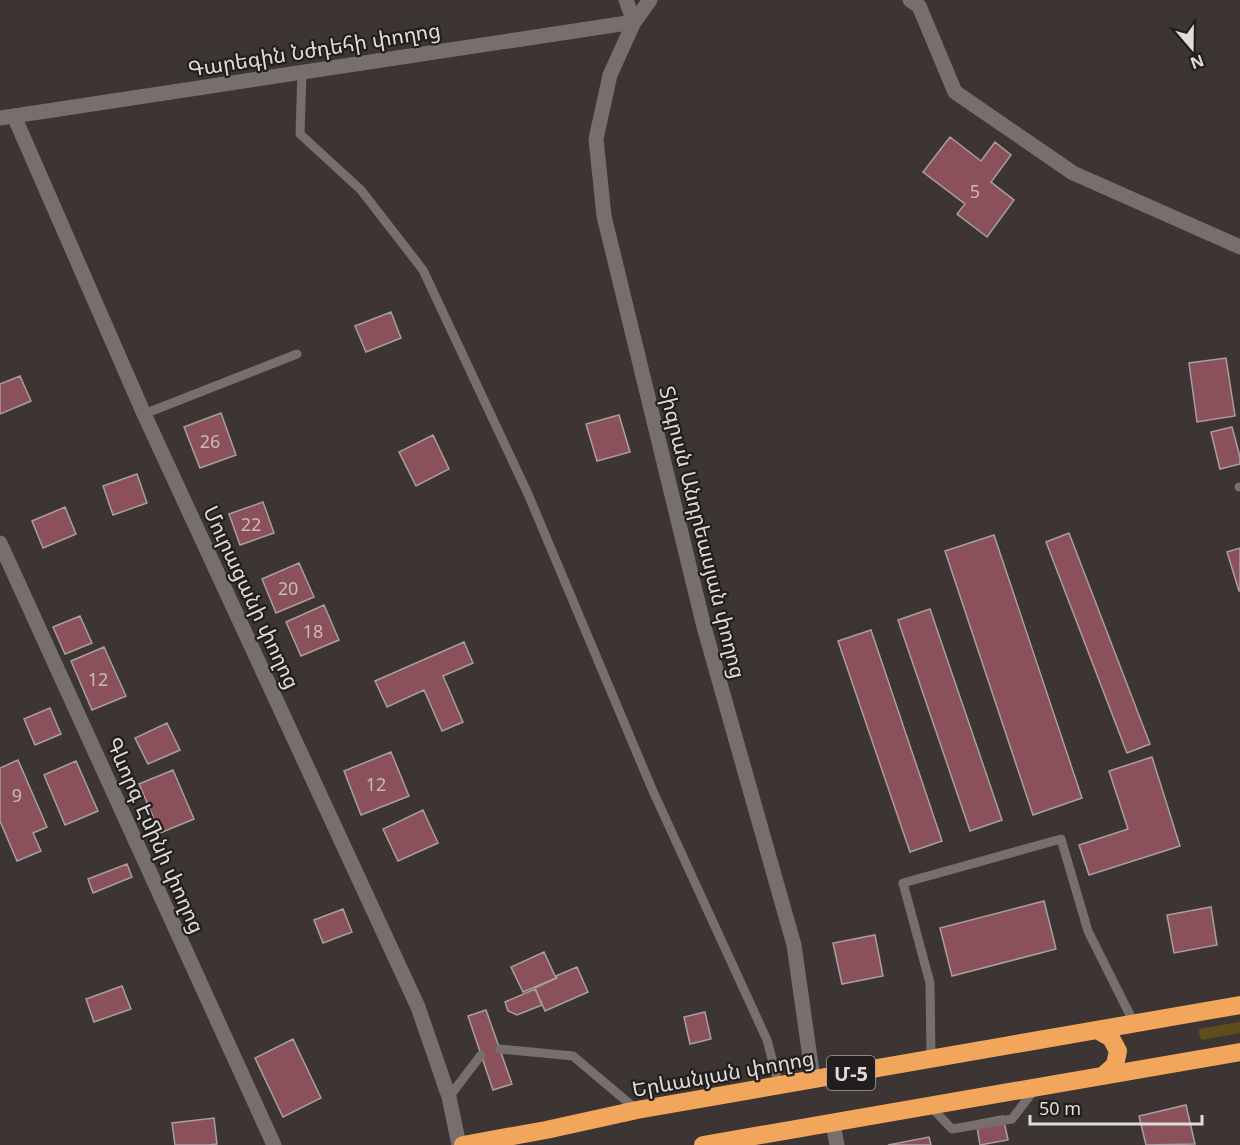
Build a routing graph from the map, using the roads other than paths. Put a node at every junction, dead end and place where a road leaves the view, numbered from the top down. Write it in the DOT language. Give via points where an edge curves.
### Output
graph roads {
  1 [pos="626,0"];
  2 [pos="650,0"];
  3 [pos="910,0"];
  4 [pos="634,22"];
  5 [pos="303,72"];
  6 [pos="7,117"];
  7 [pos="1240,248"];
  8 [pos="297,354"];
  9 [pos="144,414"];
  10 [pos="0,543"];
  11 [pos="1240,1005"];
  12 [pos="1134,1023"];
  13 [pos="1096,1030"];
  14 [pos="500,1049"];
  15 [pos="1240,1052"];
  16 [pos="482,1055"];
  17 [pos="931,1059"];
  18 [pos="1103,1076"];
  19 [pos="813,1079"];
  20 [pos="780,1085"];
  21 [pos="1036,1088"];
  22 [pos="449,1097"];
  23 [pos="930,1106"];
  24 [pos="637,1110"];
  25 [pos="833,1123"];
  26 [pos="274,1145"];
  27 [pos="461,1145"];
  28 [pos="703,1145"];
  29 [pos="837,1145"];
  1 -- 4 [label="street"];
  2 -- 4 [label="street, Տիգրան Անդրեասյան փողոց"];
  3 -- 7 [label="street" via="919,6 955,92 1072,173"];
  4 -- 5 [label="street, Գարեգին Նժդեհի փողոց"];
  4 -- 19 [label="street, Տիգրան Անդրեասյան փողոց" via="610,75 596,139 604,216 704,627 794,945"];
  5 -- 6 [label="street, Գարեգին Նժդեհի փողոց"];
  5 -- 20 [label="lane" via="300,134 361,190 423,270 528,494 652,789 767,1040"];
  6 -- 9 [label="street, Մուրացանի փողոց"];
  8 -- 9 [label="lane"];
  9 -- 22 [label="street, Մուրացանի փողոց" via="418,1007"];
  10 -- 26 [label="street, Գևորգ Էմինի փողոց"];
  11 -- 12 [label="highway, Երևանյան փողոց / Մ-5"];
  12 -- 13 [label="highway, Երևանյան փողոց / Մ-5"];
  12 -- 17 [label="lane" via="1088,931 1061,839 903,883 930,983"];
  13 -- 17 [label="highway, Երևանյան փողոց / Մ-5"];
  13 -- 18 [label="highway" via="1111,1038 1118,1051 1115,1065"];
  14 -- 24 [label="lane" via="573,1056"];
  15 -- 18 [label="highway, Մ-5"];
  16 -- 22 [label="lane"];
  17 -- 19 [label="highway, Երևանյան փողոց / Մ-5"];
  18 -- 21 [label="highway, Մ-5"];
  19 -- 20 [label="highway, Երևանյան փողոց / Մ-5"];
  20 -- 24 [label="highway, Երևանյան փողոց / Մ-5"];
  21 -- 23 [label="highway, Մ-5"];
  21 -- 23 [label="lane" via="1012,1119 952,1129"];
  22 -- 27 [label="street, Մուրացանի փողոց"];
  23 -- 25 [label="highway, Մ-5"];
  24 -- 27 [label="highway, Երևանյան փողոց / Մ-5"];
  25 -- 28 [label="highway, Մ-5"];
  25 -- 29 [label="street"];
}
